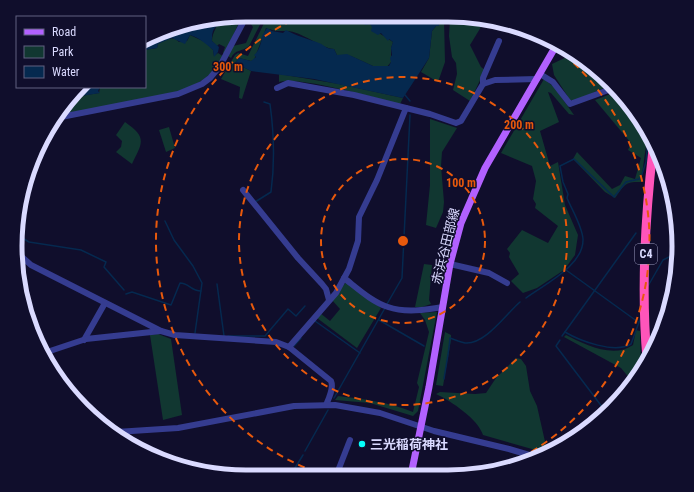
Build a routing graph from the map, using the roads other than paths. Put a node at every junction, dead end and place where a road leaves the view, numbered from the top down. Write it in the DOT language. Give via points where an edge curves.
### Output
graph roads {
  1 [pos="243,22"];
  2 [pos="499,41"];
  3 [pos="554,49"];
  4 [pos="538,76"];
  5 [pos="483,84"];
  6 [pos="276,88"];
  7 [pos="608,90"];
  8 [pos="406,108"];
  9 [pos="64,116"];
  10 [pos="652,155"];
  11 [pos="243,190"];
  12 [pos="22,254"];
  13 [pos="22,260"];
  14 [pos="26,261"];
  15 [pos="450,264"];
  16 [pos="344,278"];
  17 [pos="507,283"];
  18 [pos="329,300"];
  19 [pos="105,303"];
  20 [pos="443,306"];
  21 [pos="161,331"];
  22 [pos="84,340"];
  23 [pos="289,346"];
  24 [pos="647,349"];
  25 [pos="49,352"];
  26 [pos="326,405"];
  27 [pos="422,426"];
  28 [pos="122,432"];
  29 [pos="350,440"];
  30 [pos="526,456"];
  31 [pos="338,470"];
  32 [pos="412,470"];
  1 -- 9 [label="street" via="220,66 210,78 197,87 178,94"];
  2 -- 5 [label="street" via="483,78"];
  3 -- 4 [label="main road, 赤浜谷田部線"];
  4 -- 5 [label="street" via="495,80"];
  4 -- 7 [label="street" via="553,82 570,104"];
  4 -- 15 [label="main road, 赤浜谷田部線" via="475,188 461,223"];
  5 -- 8 [label="street" via="459,123"];
  6 -- 8 [label="street" via="284,83 296,84"];
  8 -- 16 [label="street" via="377,180 359,216 358,242"];
  10 -- 24 [label="highway, C4" via="645,280"];
  11 -- 18 [label="street" via="326,289"];
  12 -- 14 [label="street"];
  13 -- 14 [label="street"];
  14 -- 19 [label="street"];
  15 -- 17 [label="street" via="490,273"];
  15 -- 20 [label="main road, 赤浜谷田部線"];
  16 -- 18 [label="street"];
  16 -- 20 [label="street" via="388,307 426,310"];
  18 -- 23 [label="street"];
  19 -- 21 [label="street"];
  19 -- 22 [label="street"];
  20 -- 27 [label="main road, 赤浜谷田部線"];
  21 -- 22 [label="street"];
  21 -- 23 [label="street" via="175,335 276,342"];
  22 -- 25 [label="street"];
  23 -- 26 [label="street" via="332,381"];
  26 -- 27 [label="street" via="367,410"];
  26 -- 28 [label="street" via="282,407 178,428"];
  27 -- 30 [label="street"];
  27 -- 32 [label="main road, 赤浜谷田部線"];
  29 -- 31 [label="street"];
}
